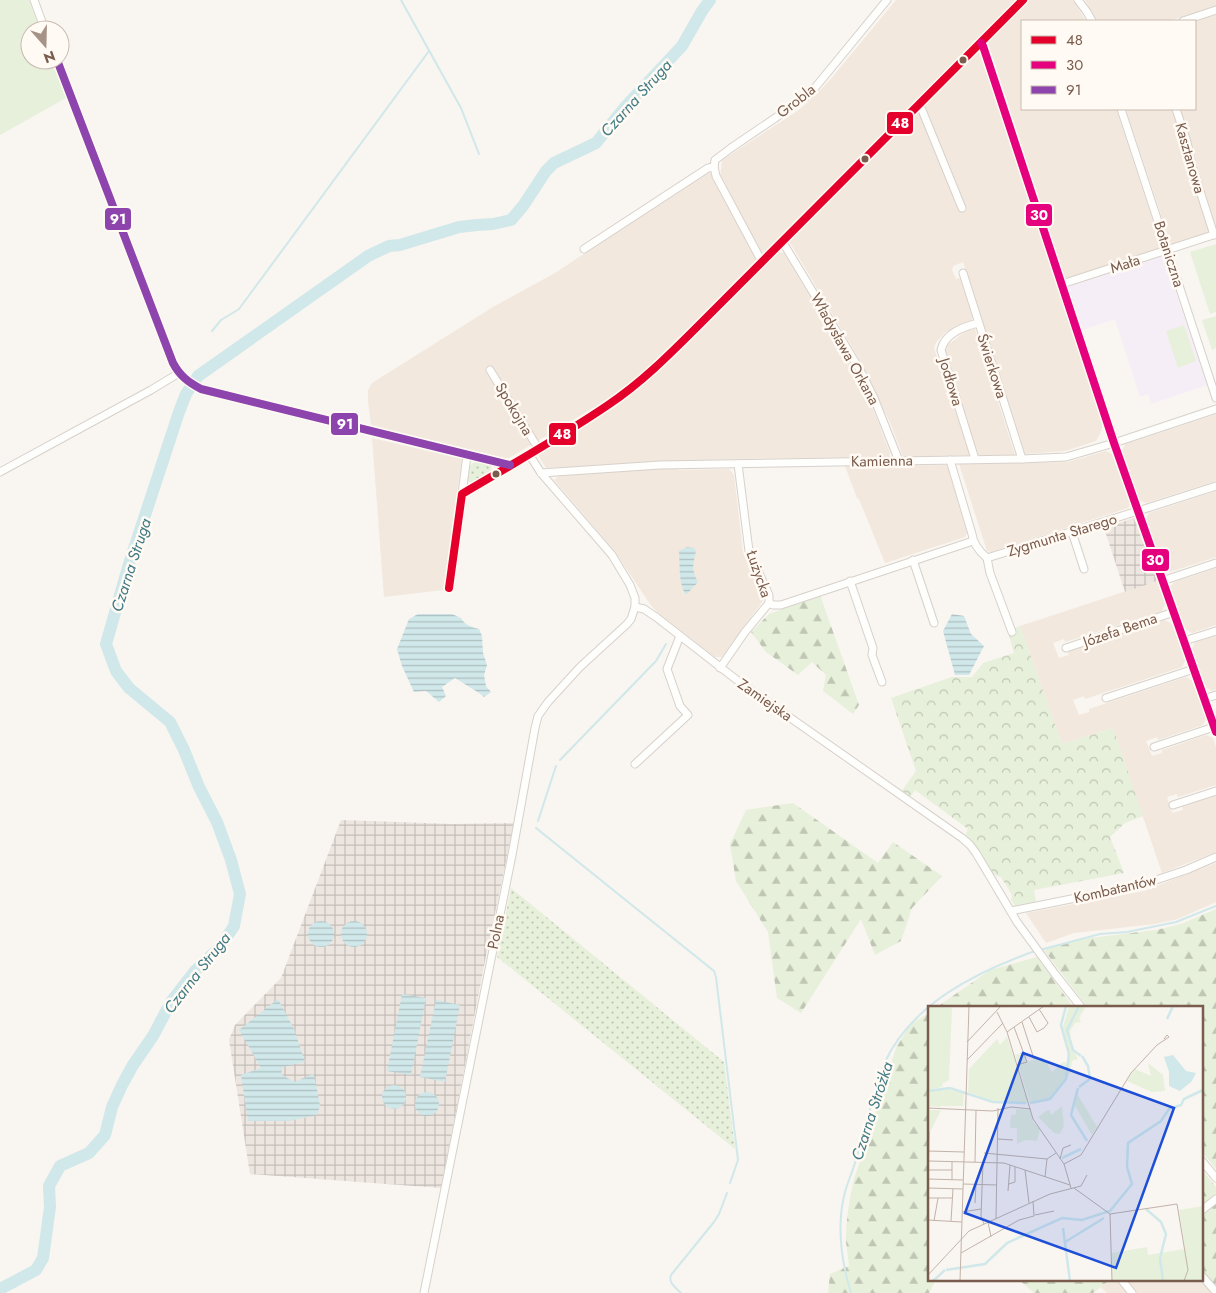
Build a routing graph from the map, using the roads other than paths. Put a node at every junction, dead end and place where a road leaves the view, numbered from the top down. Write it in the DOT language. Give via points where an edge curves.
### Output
graph roads {
  1 [pos="34,0"];
  2 [pos="887,0"];
  3 [pos="1023,0"];
  4 [pos="1078,0"];
  5 [pos="1216,10"];
  6 [pos="41,20"];
  7 [pos="1091,20"];
  8 [pos="1186,20"];
  9 [pos="981,43"];
  10 [pos="61,70"];
  11 [pos="919,105"];
  12 [pos="1121,110"];
  13 [pos="1176,110"];
  14 [pos="714,167"];
  15 [pos="962,208"];
  16 [pos="1215,235"];
  17 [pos="782,241"];
  18 [pos="584,249"];
  19 [pos="1167,250"];
  20 [pos="762,262"];
  21 [pos="963,273"];
  22 [pos="1062,284"];
  23 [pos="978,323"];
  24 [pos="490,370"];
  25 [pos="179,373"];
  26 [pos="1216,398"];
  27 [pos="1216,409"];
  28 [pos="1114,443"];
  29 [pos="538,448"];
  30 [pos="529,454"];
  31 [pos="467,455"];
  32 [pos="975,459"];
  33 [pos="1022,459"];
  34 [pos="950,460"];
  35 [pos="899,461"];
  36 [pos="738,464"];
  37 [pos="510,465"];
  38 [pos="0,472"];
  39 [pos="541,473"];
  40 [pos="1216,486"];
  41 [pos="462,494"];
  42 [pos="1138,511"];
  43 [pos="1072,532"];
  44 [pos="973,541"];
  45 [pos="987,558"];
  46 [pos="914,560"];
  47 [pos="1216,563"];
  48 [pos="1084,569"];
  49 [pos="850,581"];
  50 [pos="1162,581"];
  51 [pos="448,588"];
  52 [pos="769,603"];
  53 [pos="635,607"];
  54 [pos="1174,612"];
  55 [pos="934,623"];
  56 [pos="1216,631"];
  57 [pos="1012,632"];
  58 [pos="680,636"];
  59 [pos="1184,641"];
  60 [pos="1066,648"];
  61 [pos="720,668"];
  62 [pos="1194,669"];
  63 [pos="882,682"];
  64 [pos="1216,695"];
  65 [pos="1106,698"];
  66 [pos="1204,699"];
  67 [pos="1215,729"];
  68 [pos="1154,747"];
  69 [pos="635,764"];
  70 [pos="1216,791"];
  71 [pos="1174,805"];
  72 [pos="1216,857"];
  73 [pos="1011,910"];
  74 [pos="1080,1006"];
  75 [pos="1204,1163"];
  76 [pos="1216,1178"];
  77 [pos="1216,1200"];
  78 [pos="1204,1209"];
  79 [pos="1204,1278"];
  80 [pos="1121,1280"];
  81 [pos="1216,1292"];
  82 [pos="424,1293"];
  83 [pos="1132,1293"];
  1 -- 6 [label="street"];
  2 -- 14 [label="street, Grobla" via="809,95 715,160"];
  3 -- 9 [label="street"];
  4 -- 7 [label="street"];
  5 -- 8 [label="street"];
  9 -- 11 [label="street"];
  9 -- 22 [label="street"];
  10 -- 25 [label="street"];
  11 -- 15 [label="street"];
  11 -- 17 [label="street"];
  12 -- 19 [label="street, Botaniczna"];
  13 -- 16 [label="street, Kasztanowa"];
  14 -- 18 [label="street, Grobla"];
  14 -- 20 [label="street"];
  16 -- 19 [label="street, Mała"];
  17 -- 20 [label="street"];
  17 -- 35 [label="street, Władysława Orkana" via="860,370"];
  19 -- 22 [label="street, Mała"];
  19 -- 26 [label="street, Botaniczna"];
  20 -- 29 [label="street" via="641,380 610,404"];
  21 -- 23 [label="street, Świerkowa"];
  22 -- 28 [label="street"];
  23 -- 32 [label="street, Jodłowa" via="951,335 941,350"];
  23 -- 33 [label="street, Świerkowa"];
  24 -- 29 [label="street, Spokojna"];
  25 -- 31 [label="street" via="201,389"];
  25 -- 38 [label="street"];
  27 -- 28 [label="street, Kamienna"];
  28 -- 33 [label="street, Kamienna" via="1066,457"];
  28 -- 42 [label="street"];
  29 -- 30 [label="street"];
  30 -- 37 [label="street"];
  30 -- 39 [label="street"];
  31 -- 37 [label="street"];
  31 -- 41 [label="street"];
  32 -- 33 [label="street, Kamienna"];
  32 -- 34 [label="street, Kamienna"];
  34 -- 35 [label="street, Kamienna"];
  34 -- 44 [label="street, Zygmunta Starego"];
  35 -- 36 [label="street, Kamienna"];
  36 -- 39 [label="street, Kamienna" via="660,465"];
  36 -- 52 [label="street, Łużycka" via="749,551 769,595"];
  37 -- 41 [label="street"];
  39 -- 53 [label="street" via="612,555 630,584"];
  40 -- 42 [label="street, Zygmunta Starego"];
  41 -- 51 [label="street"];
  42 -- 43 [label="street, Zygmunta Starego"];
  42 -- 50 [label="street"];
  43 -- 45 [label="street, Zygmunta Starego"];
  43 -- 48 [label="street"];
  44 -- 45 [label="street, Zygmunta Starego"];
  44 -- 46 [label="street"];
  45 -- 57 [label="street, Zygmunta Starego"];
  46 -- 49 [label="street"];
  46 -- 55 [label="street"];
  47 -- 50 [label="street"];
  49 -- 52 [label="street" via="781,605"];
  49 -- 63 [label="street"];
  50 -- 54 [label="street"];
  52 -- 61 [label="street, Łużycka"];
  53 -- 58 [label="street, Zamiejska" via="644,609"];
  53 -- 82 [label="street, Polna" via="627,624 580,667 548,702 536,722"];
  54 -- 59 [label="street"];
  54 -- 60 [label="street, Józefa Bema"];
  56 -- 59 [label="street"];
  58 -- 61 [label="street, Zamiejska"];
  58 -- 69 [label="street" via="667,669 680,706 688,715"];
  59 -- 62 [label="street"];
  61 -- 73 [label="street, Zamiejska" via="962,838 976,853"];
  62 -- 65 [label="street"];
  62 -- 66 [label="street"];
  64 -- 66 [label="street"];
  66 -- 67 [label="street"];
  67 -- 68 [label="street"];
  70 -- 71 [label="street"];
  72 -- 73 [label="street, Kombatantów" via="1141,885"];
  73 -- 74 [label="street, Zamiejska"];
  75 -- 76 [label="street"];
  77 -- 78 [label="street"];
  79 -- 81 [label="street"];
  80 -- 83 [label="street"];
}
